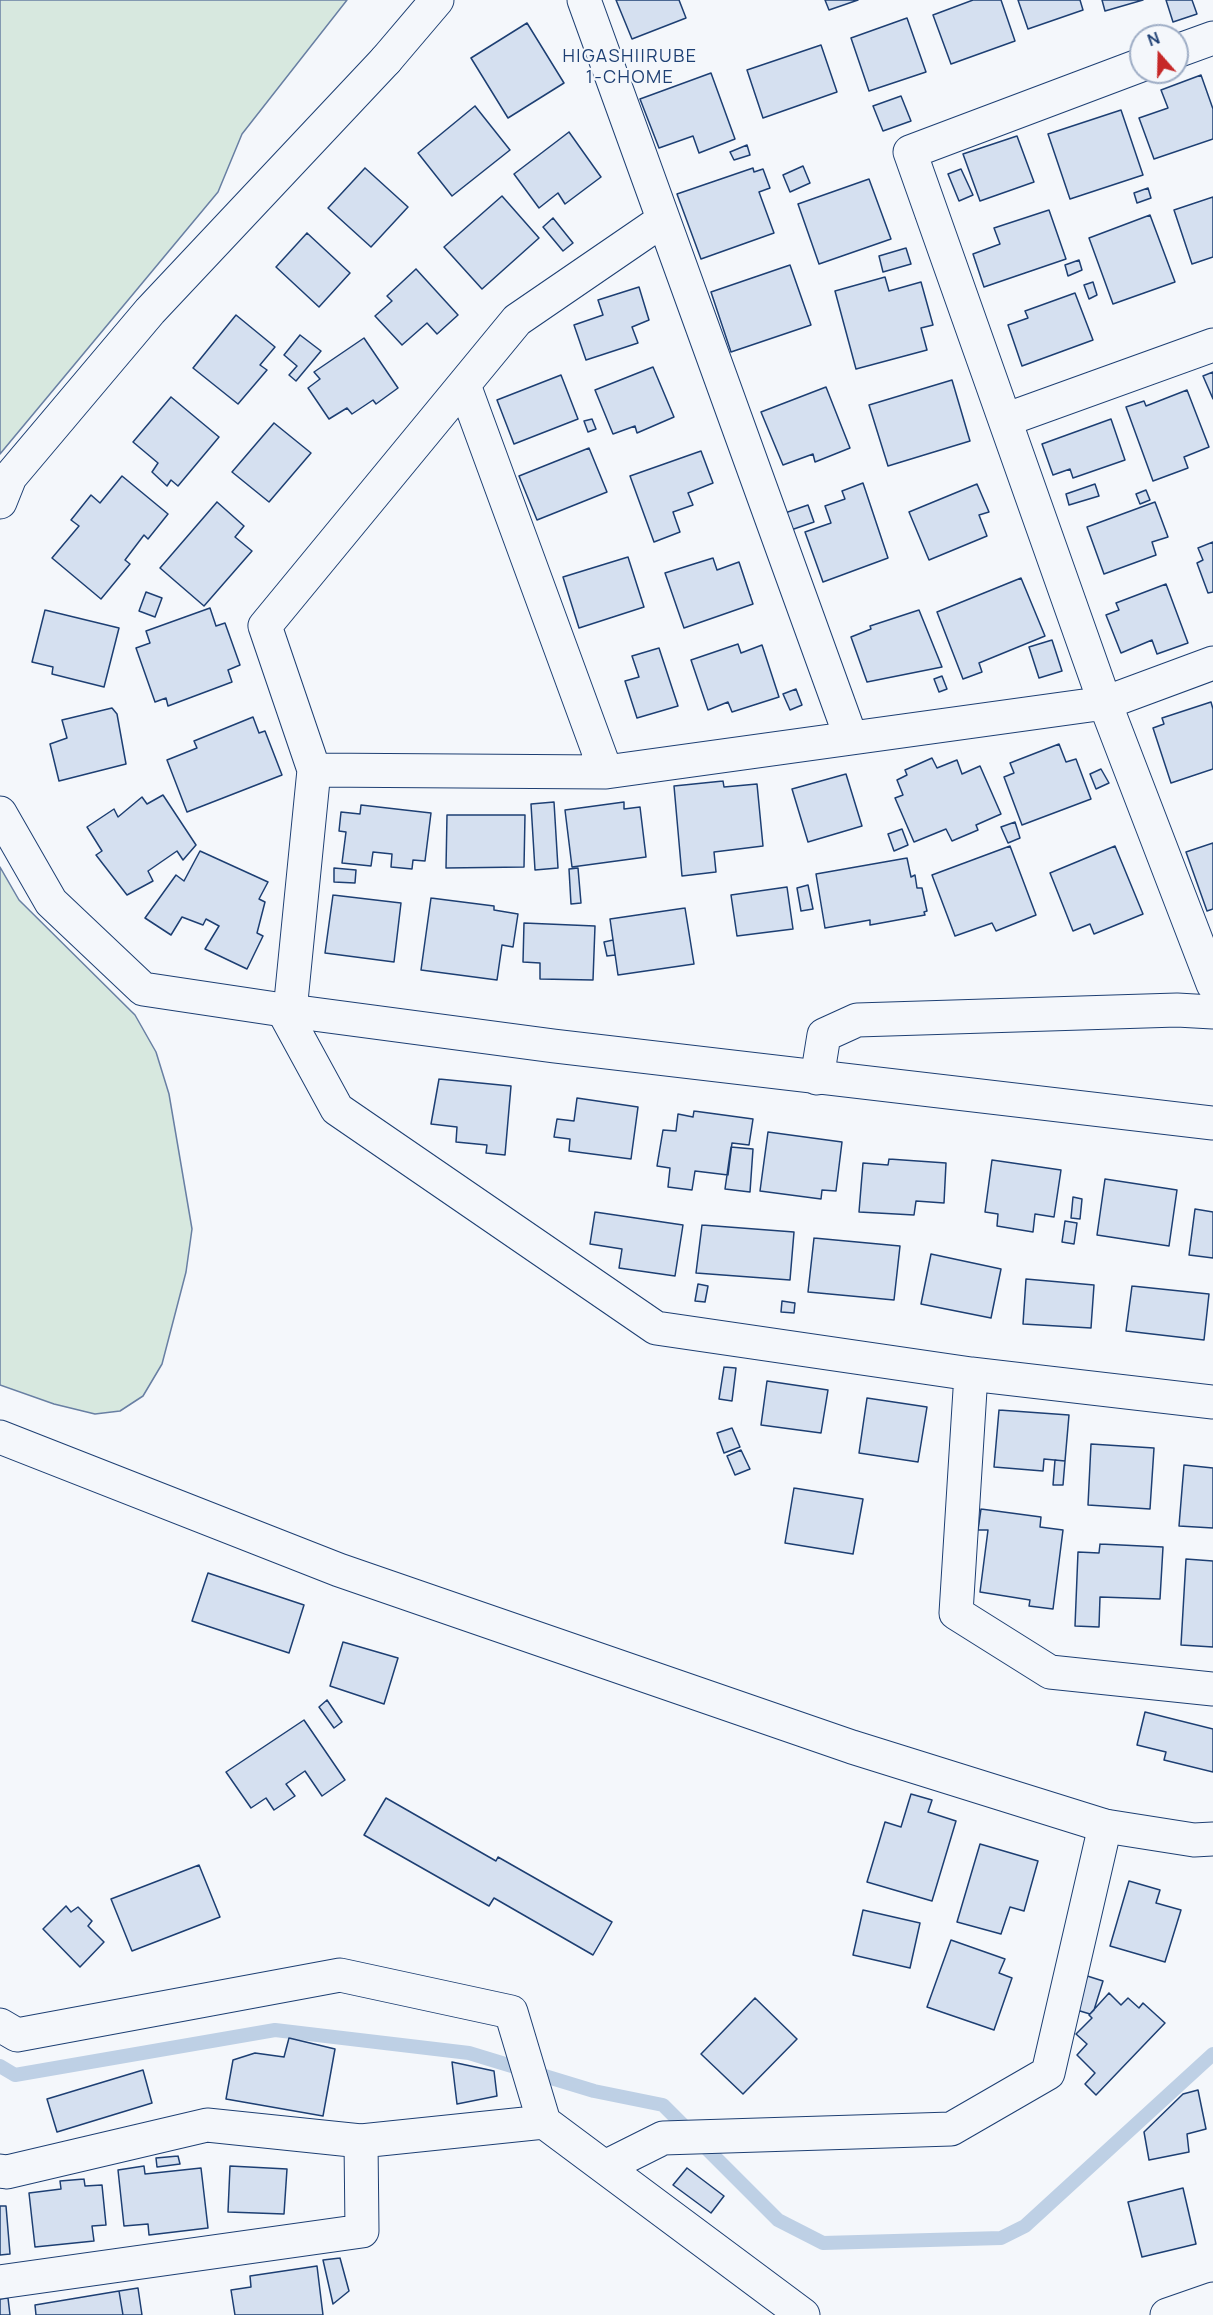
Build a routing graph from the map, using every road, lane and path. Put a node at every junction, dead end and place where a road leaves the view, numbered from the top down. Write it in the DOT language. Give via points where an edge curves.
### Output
graph roads {
  1 [pos="584,0"];
  2 [pos="438,1"];
  3 [pos="1213,38"];
  4 [pos="1189,47"];
  5 [pos="1129,70"];
  6 [pos="663,220"];
  7 [pos="1213,345"];
  8 [pos="464,385"];
  9 [pos="1005,420"];
  10 [pos="0,502"];
  11 [pos="1213,663"];
  12 [pos="1105,703"];
  13 [pos="851,738"];
  14 [pos="314,770"];
  15 [pos="606,772"];
  16 [pos="0,813"];
  17 [pos="1213,984"];
  18 [pos="286,1011"];
  19 [pos="1213,1012"];
  20 [pos="817,1078"];
  21 [pos="1213,1123"];
  22 [pos="971,1374"];
  23 [pos="1213,1402"];
  24 [pos="0,1437"];
  25 [pos="1213,1689"];
  26 [pos="1105,1826"];
  27 [pos="1213,1839"];
  28 [pos="0,2025"];
  29 [pos="544,2122"];
  30 [pos="361,2141"];
  31 [pos="606,2167"];
  32 [pos="0,2171"];
  33 [pos="0,2282"];
  34 [pos="1213,2299"];
  35 [pos="803,2315"];
  36 [pos="1167,2315"];
  1 -- 6 [label="street"];
  2 -- 10 [label="street" via="150,311 10,477"];
  3 -- 4 [label="street"];
  5 -- 9 [label="street" via="910,152"];
  6 -- 8 [label="street" via="517,320"];
  6 -- 13 [label="street"];
  7 -- 9 [label="street"];
  8 -- 14 [label="street" via="265,627"];
  8 -- 15 [label="street"];
  9 -- 12 [label="street"];
  11 -- 12 [label="street"];
  12 -- 13 [label="street"];
  12 -- 17 [label="street"];
  13 -- 15 [label="street"];
  14 -- 15 [label="street"];
  14 -- 18 [label="street"];
  16 -- 18 [label="street" via="51,902 143,989"];
  18 -- 20 [label="street"];
  18 -- 22 [label="street" via="337,1109 656,1328"];
  19 -- 20 [label="street" via="857,1020 824,1035"];
  20 -- 21 [label="street"];
  22 -- 23 [label="street"];
  22 -- 25 [label="street" via="956,1613 1050,1672"];
  24 -- 26 [label="street" via="339,1570 852,1747"];
  26 -- 27 [label="street" via="1194,1840"];
  26 -- 31 [label="street" via="1048,2073 951,2129 663,2138"];
  28 -- 29 [label="street" via="17,2035 340,1975 511,2012"];
  29 -- 30 [label="street"];
  29 -- 31 [label="street"];
  30 -- 32 [label="street" via="207,2125"];
  30 -- 33 [label="street" via="362,2231"];
  31 -- 35 [label="street"];
  34 -- 36 [label="street"];
}
